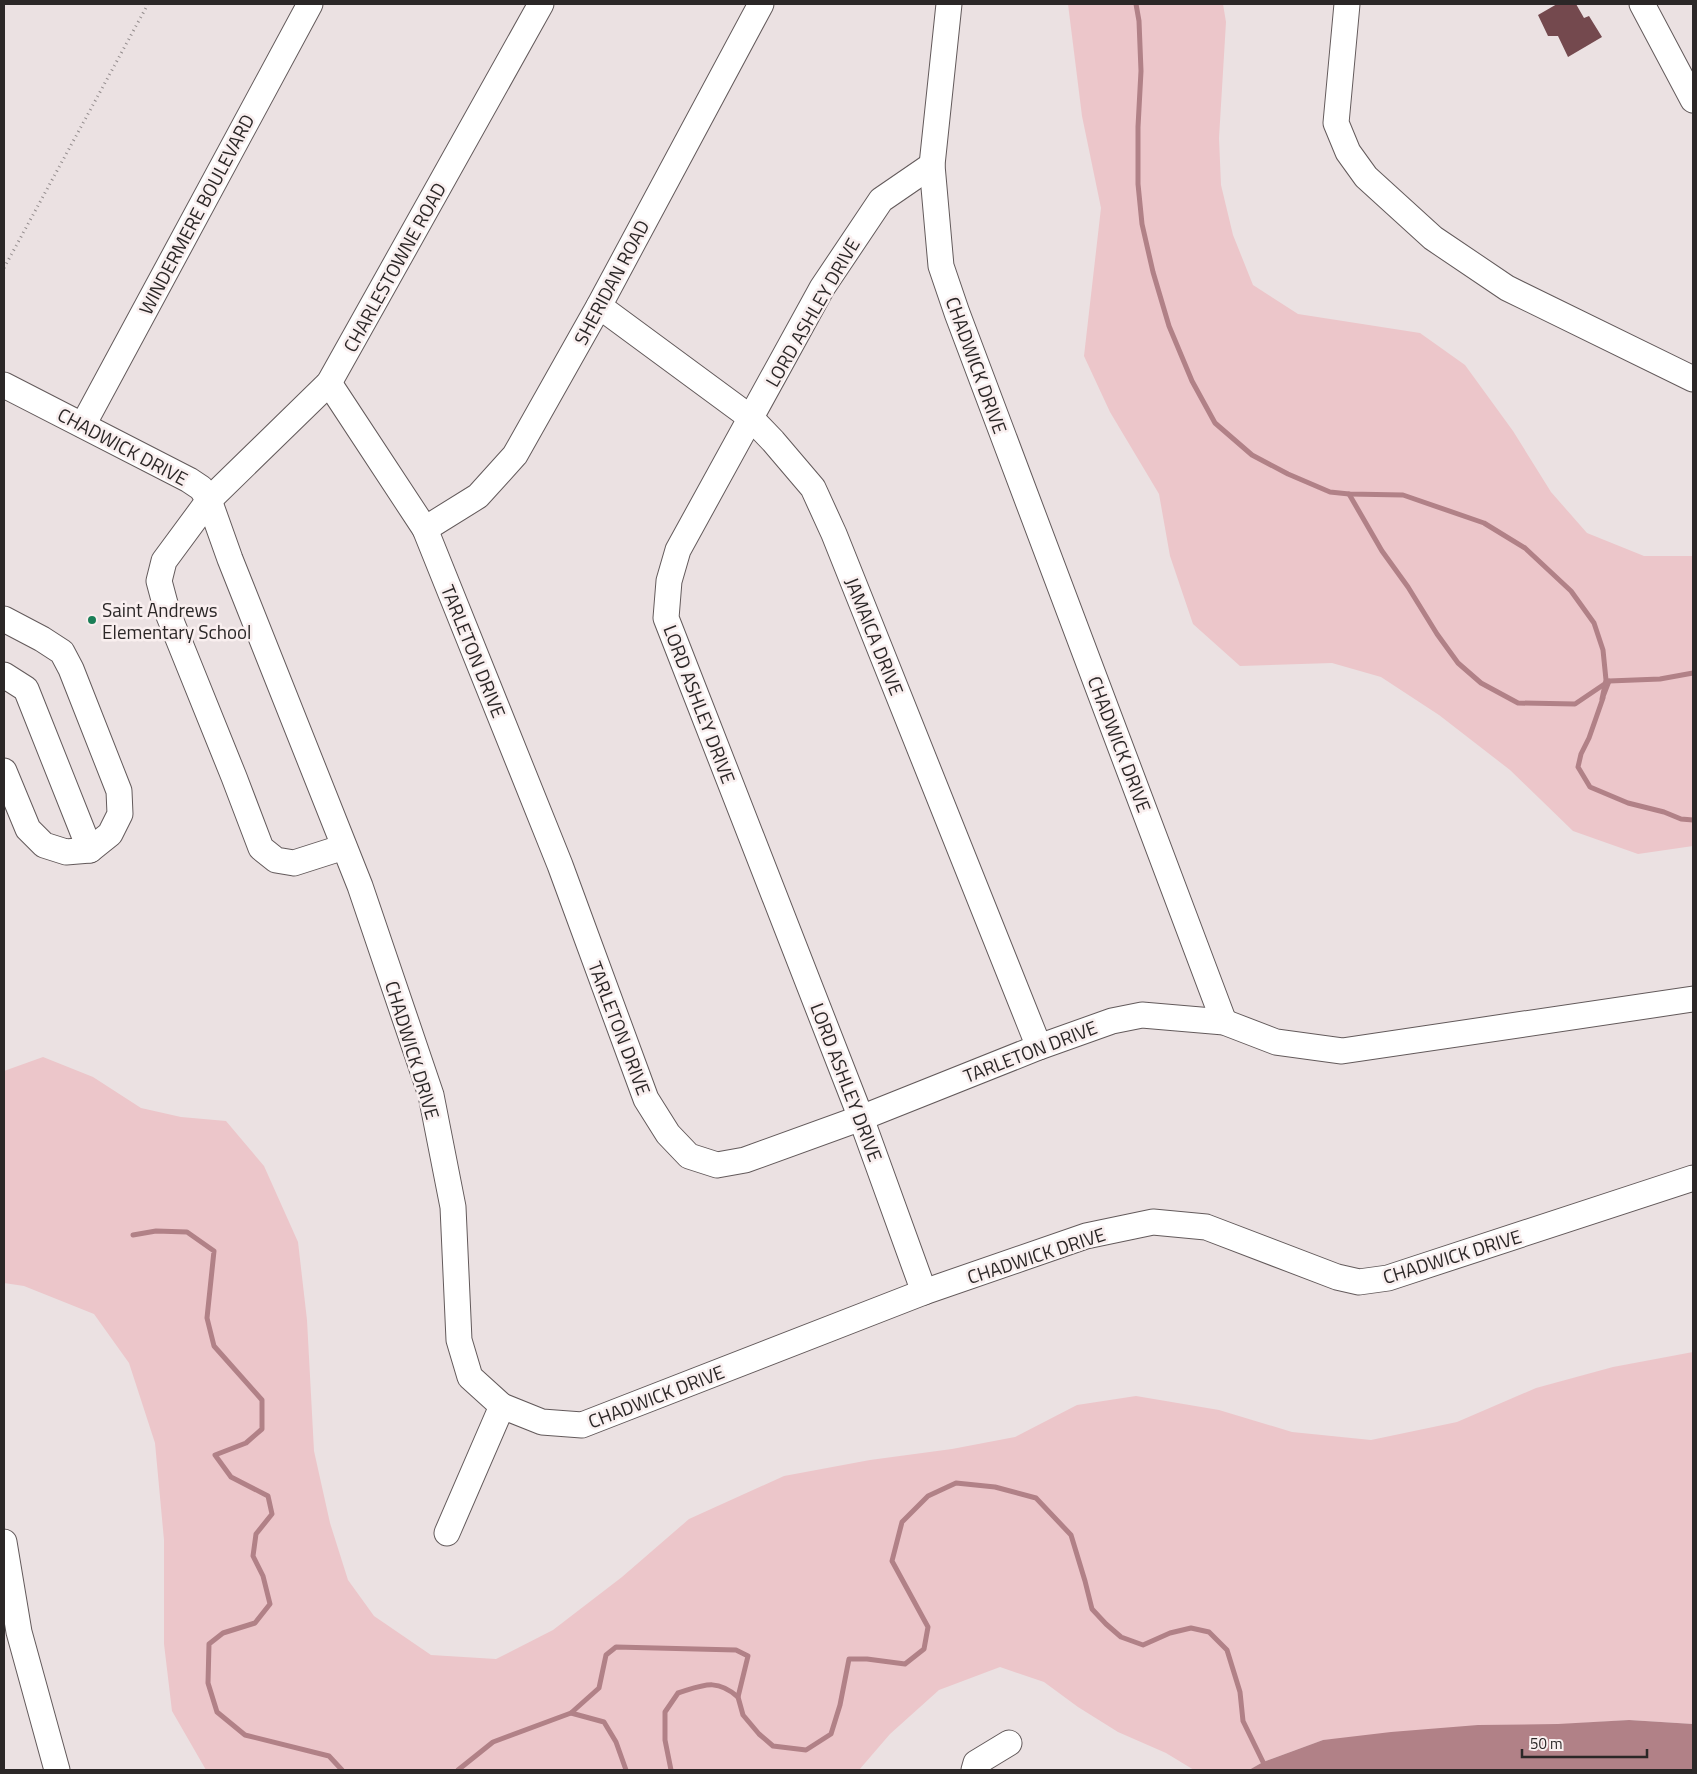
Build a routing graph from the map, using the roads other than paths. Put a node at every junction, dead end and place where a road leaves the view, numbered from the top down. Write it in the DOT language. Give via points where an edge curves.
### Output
graph roads {
  1 [pos="310,4"];
  2 [pos="541,4"];
  3 [pos="761,4"];
  4 [pos="949,4"];
  5 [pos="1347,4"];
  6 [pos="1642,4"];
  7 [pos="1693,100"];
  8 [pos="932,165"];
  9 [pos="599,306"];
  10 [pos="1693,379"];
  11 [pos="329,384"];
  12 [pos="4,385"];
  13 [pos="751,418"];
  14 [pos="83,425"];
  15 [pos="209,500"];
  16 [pos="425,529"];
  17 [pos="4,619"];
  18 [pos="4,675"];
  19 [pos="4,771"];
  20 [pos="344,847"];
  21 [pos="90,850"];
  22 [pos="1693,999"];
  23 [pos="1224,1022"];
  24 [pos="1039,1046"];
  25 [pos="862,1118"];
  26 [pos="1693,1178"];
  27 [pos="924,1292"];
  28 [pos="502,1406"];
  29 [pos="447,1533"];
  30 [pos="4,1542"];
  31 [pos="11,1634"];
  32 [pos="1008,1744"];
  33 [pos="57,1770"];
  34 [pos="974,1770"];
  1 -- 14 [label="street, WINDERMERE BOULEVARD"];
  2 -- 11 [label="street, CHARLESTOWNE ROAD"];
  3 -- 9 [label="street, SHERIDAN ROAD"];
  4 -- 8 [label="street, CHADWICK DRIVE"];
  5 -- 10 [label="street" via="1336,123 1348,152 1366,177 1433,238 1507,288"];
  6 -- 7 [label="street"];
  8 -- 13 [label="street, LORD ASHLEY DRIVE" via="880,200 822,288"];
  8 -- 23 [label="street, CHADWICK DRIVE" via="941,266 957,313"];
  9 -- 13 [label="street, JAMAICA DRIVE"];
  9 -- 16 [label="street, SHERIDAN ROAD" via="516,455 478,496"];
  11 -- 15 [label="street, CHARLESTOWNE ROAD"];
  11 -- 16 [label="street, TARLETON DRIVE"];
  12 -- 14 [label="street, CHADWICK DRIVE"];
  13 -- 24 [label="street, JAMAICA DRIVE" via="813,488"];
  13 -- 25 [label="street, LORD ASHLEY DRIVE" via="678,550 669,581 666,618"];
  14 -- 15 [label="street, CHADWICK DRIVE" via="189,480 201,488"];
  15 -- 20 [label="street, CHADWICK DRIVE"];
  15 -- 20 [label="street, CHARLESTOWNE ROAD" via="164,561 159,581 167,611 261,848 276,860 294,863"];
  16 -- 25 [label="street, TARLETON DRIVE" via="560,865 646,1099 668,1134 690,1156 717,1165 745,1160"];
  17 -- 21 [label="street" via="62,652 119,791 120,814 110,834"];
  18 -- 21 [label="street" via="26,689"];
  19 -- 21 [label="street" via="28,829 44,845 66,852"];
  20 -- 28 [label="street, CHADWICK DRIVE" via="431,1095 452,1206 459,1340 470,1377"];
  22 -- 23 [label="street" via="1342,1051 1276,1042"];
  23 -- 24 [label="street, TARLETON DRIVE" via="1142,1015 1112,1021"];
  24 -- 25 [label="street, TARLETON DRIVE"];
  25 -- 27 [label="street, LORD ASHLEY DRIVE"];
  26 -- 27 [label="street, CHADWICK DRIVE" via="1388,1278 1359,1282 1337,1277 1206,1227 1153,1222 1086,1236"];
  27 -- 28 [label="street, CHADWICK DRIVE" via="582,1425 542,1422"];
  28 -- 29 [label="street"];
  30 -- 31 [label="street"];
  31 -- 33 [label="street"];
  32 -- 34 [label="street" via="976,1763"];
}
